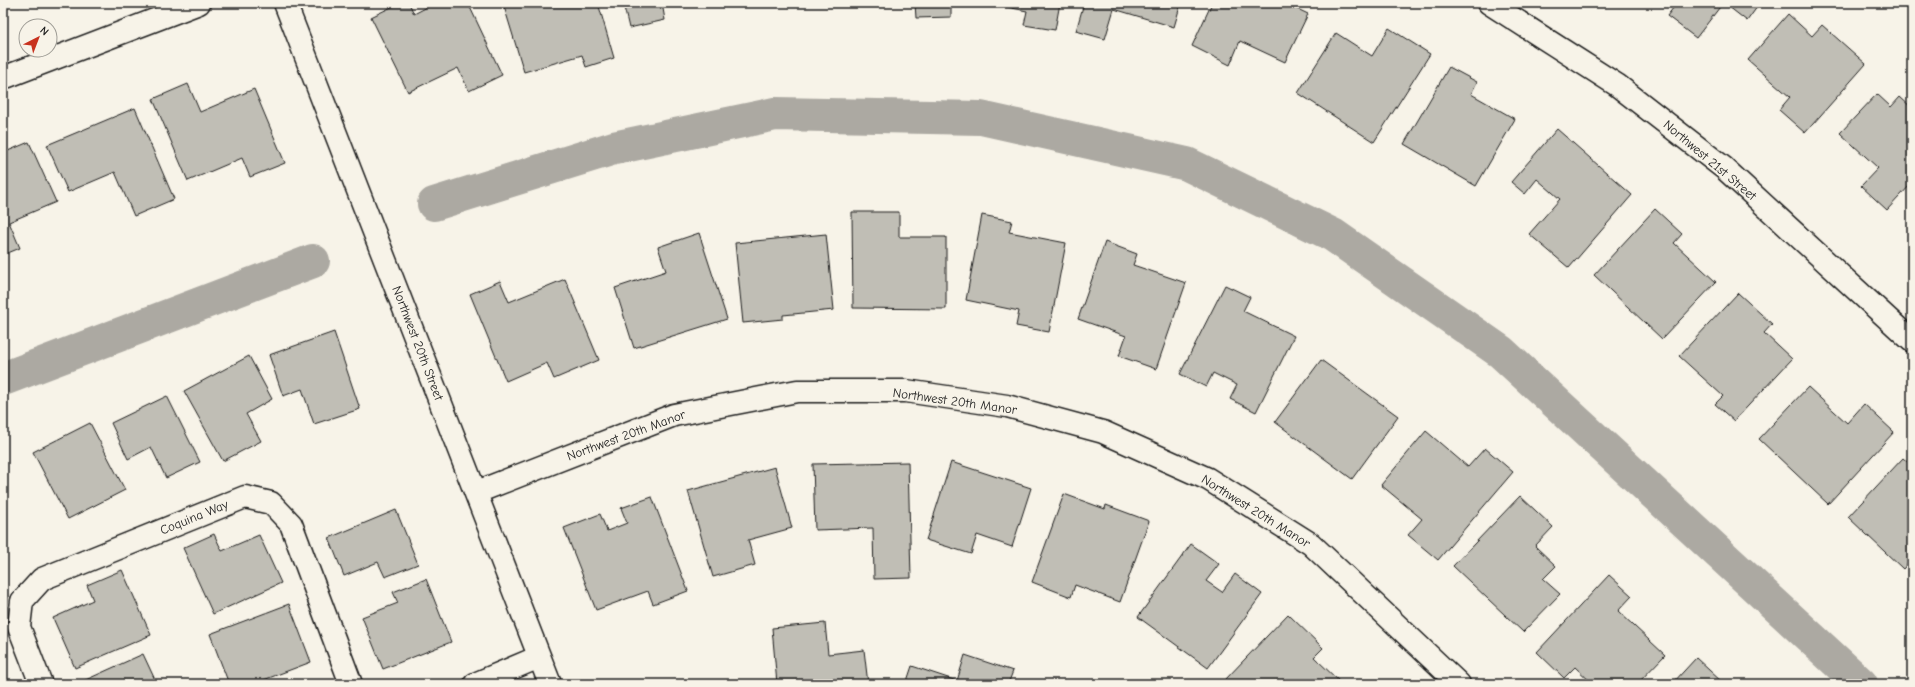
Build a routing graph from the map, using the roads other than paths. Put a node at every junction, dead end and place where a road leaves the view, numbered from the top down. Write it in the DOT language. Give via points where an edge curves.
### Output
graph roads {
  1 [pos="199,3"];
  2 [pos="285,3"];
  3 [pos="1489,3"];
  4 [pos="3,78"];
  5 [pos="1912,341"];
  6 [pos="477,492"];
  7 [pos="539,657"];
  8 [pos="40,684"];
  9 [pos="351,684"];
  10 [pos="475,684"];
  11 [pos="550,684"];
  12 [pos="1459,684"];
  1 -- 4 [label="street"];
  2 -- 6 [label="street, Northwest 20th Street"];
  3 -- 5 [label="street, Northwest 21st Street" via="1617,85 1724,168"];
  6 -- 7 [label="street, Northwest 20th Street"];
  6 -- 12 [label="street, Northwest 20th Manor" via="674,415 797,391 906,391 1007,406 1103,432 1208,479 1311,544"];
  7 -- 10 [label="street"];
  7 -- 11 [label="street, Northwest 20th Street"];
  8 -- 9 [label="street, Coquina Way" via="19,627 22,601 42,579 245,497 271,503 291,524"];
}
